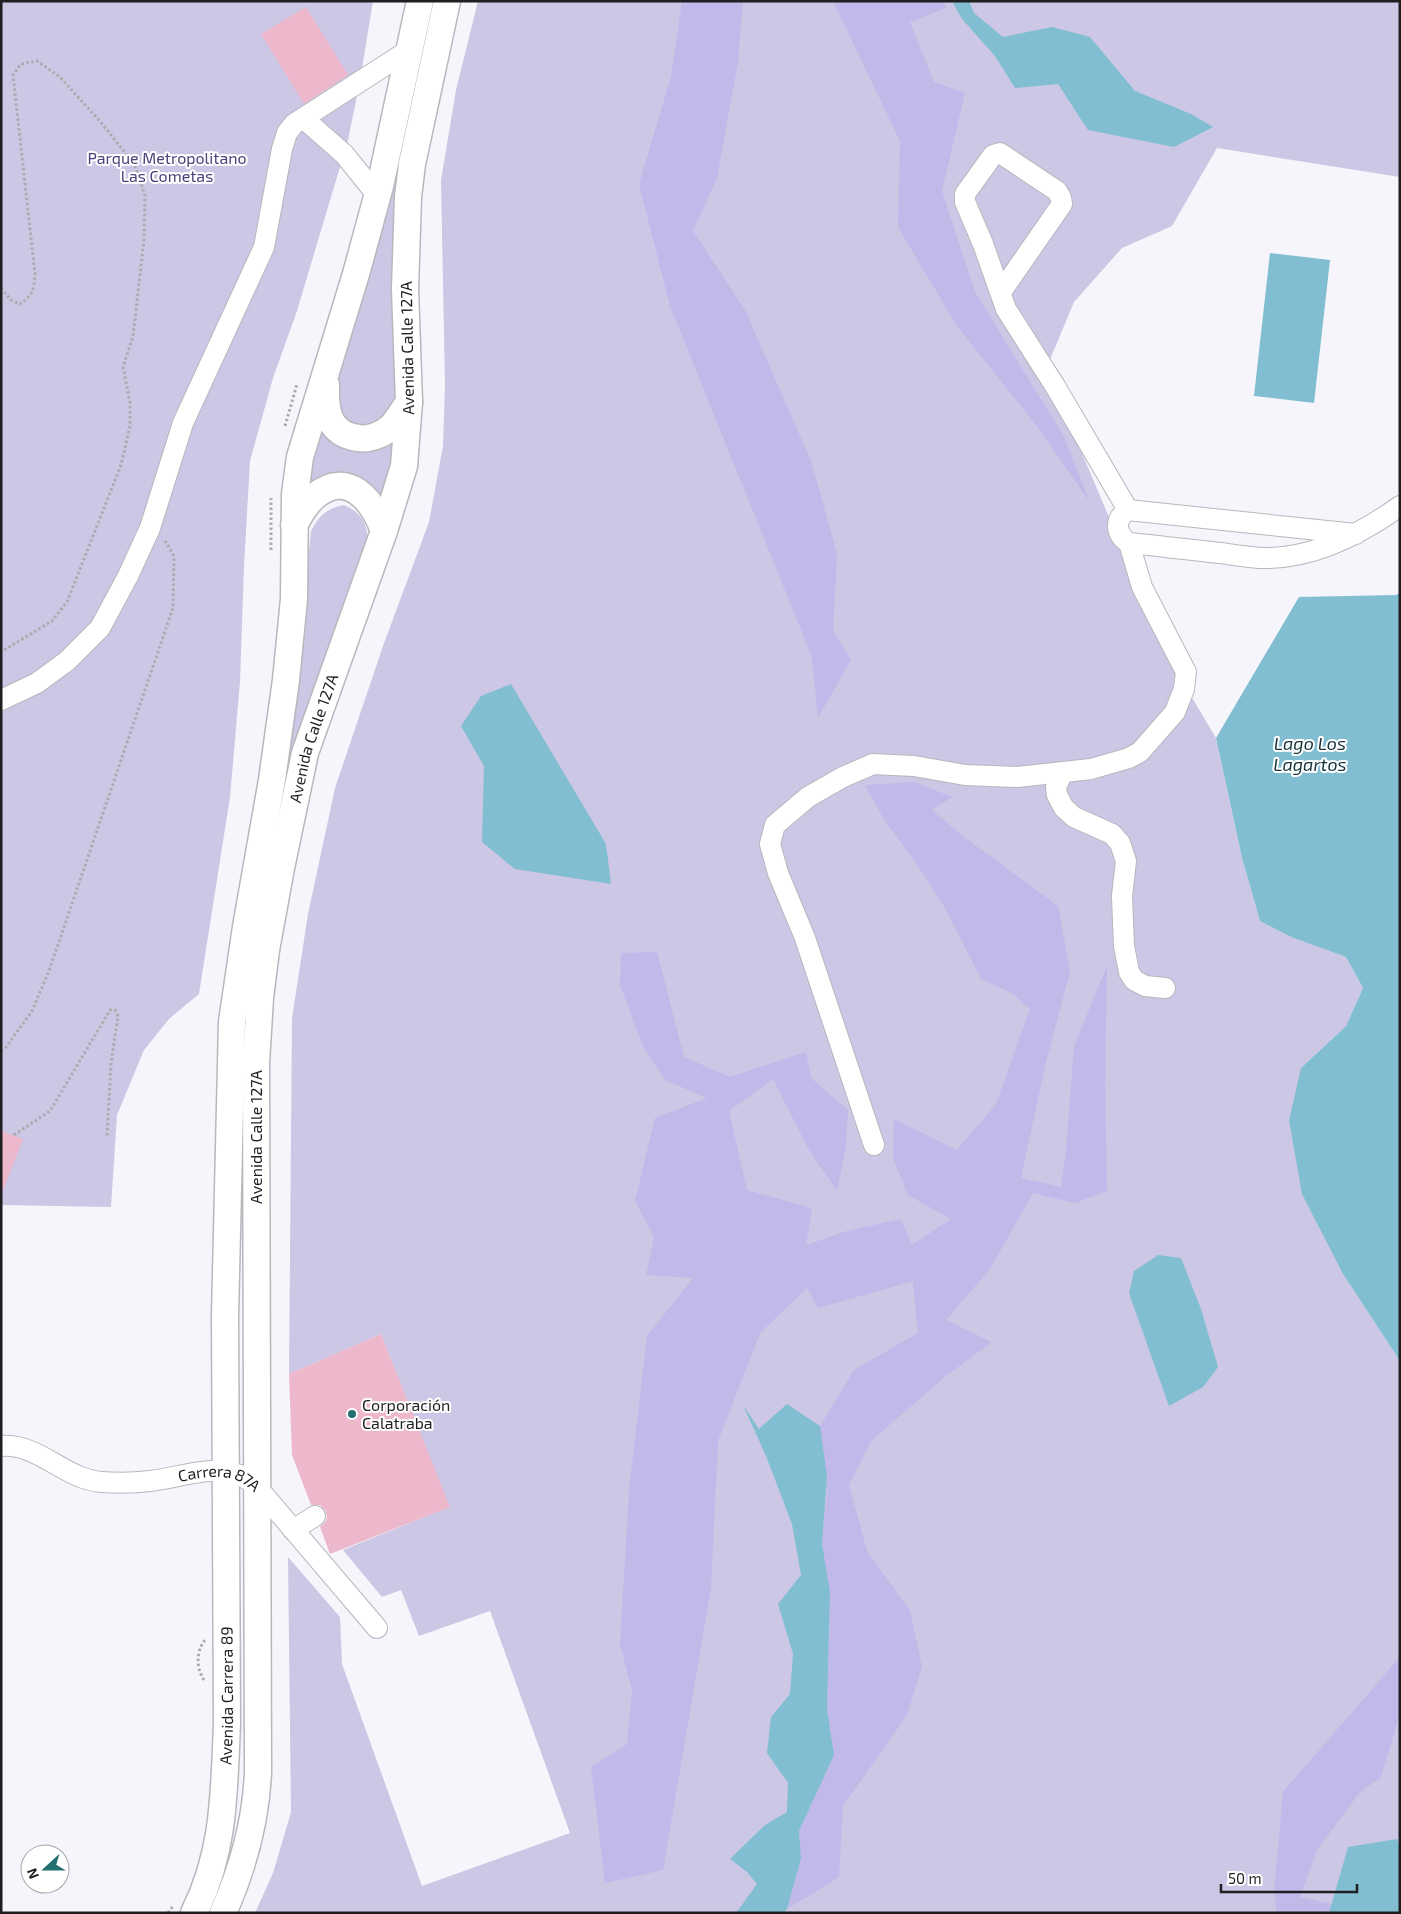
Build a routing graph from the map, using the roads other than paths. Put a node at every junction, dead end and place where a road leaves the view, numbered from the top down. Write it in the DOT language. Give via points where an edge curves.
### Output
graph roads {
  1 [pos="420,1"];
  2 [pos="446,1"];
  3 [pos="409,50"];
  4 [pos="303,118"];
  5 [pos="377,195"];
  6 [pos="1001,292"];
  7 [pos="326,372"];
  8 [pos="409,402"];
  9 [pos="1400,506"];
  10 [pos="1128,510"];
  11 [pos="294,526"];
  12 [pos="384,531"];
  13 [pos="1356,534"];
  14 [pos="1129,543"];
  15 [pos="1,700"];
  16 [pos="1063,772"];
  17 [pos="1166,988"];
  18 [pos="874,1145"];
  19 [pos="1,1446"];
  20 [pos="224,1472"];
  21 [pos="257,1487"];
  22 [pos="315,1516"];
  23 [pos="293,1530"];
  24 [pos="377,1628"];
  25 [pos="185,1907"];
  26 [pos="223,1913"];
  1 -- 3 [label="main road, Avenida Calle 127A"];
  2 -- 8 [label="main road, Avenida Calle 127A" via="408,197 405,289"];
  3 -- 4 [label="street"];
  3 -- 5 [label="main road, Avenida Calle 127A"];
  4 -- 5 [label="street" via="344,154"];
  4 -- 15 [label="street" via="287,133 282,149 264,247 182,423 150,528 128,576 100,628 67,661 37,682"];
  5 -- 7 [label="main road, Avenida Calle 127A"];
  6 -- 6 [label="street" via="1062,204 1057,190 1000,153 993,155 965,194 965,202"];
  6 -- 10 [label="street" via="1006,310"];
  7 -- 8 [label="main road" via="328,414 336,429 347,436 365,439 380,434 396,421"];
  7 -- 11 [label="main road, Avenida Calle 127A" via="300,458"];
  8 -- 12 [label="main road, Avenida Calle 127A" via="404,466"];
  9 -- 13 [label="street"];
  10 -- 13 [label="street"];
  10 -- 14 [label="street" via="1122,514 1119,527 1122,539"];
  11 -- 12 [label="main road" via="314,497 324,490 346,487 363,494"];
  11 -- 20 [label="main road, Avenida Calle 127A" via="294,599 286,680 232,1022"];
  12 -- 21 [label="main road, Avenida Calle 127A" via="305,753 265,960 256,1063"];
  13 -- 14 [label="street" via="1331,546 1266,558"];
  14 -- 16 [label="street" via="1142,587 1186,672 1184,689 1175,712 1140,752 1091,769"];
  16 -- 17 [label="street" via="1056,787 1064,808 1074,817 1112,834 1120,843 1126,861 1122,896 1124,946 1129,972 1134,980 1145,986"];
  16 -- 18 [label="street" via="1017,777 965,775 914,766 874,764 808,797 775,825 770,844 778,872 805,938"];
  19 -- 20 [label="street, Carrera 87A" via="33,1451 80,1477 94,1481 149,1481"];
  20 -- 21 [label="street, Carrera 87A" via="246,1478"];
  20 -- 25 [label="main road, Avenida Carrera 89" via="227,1724 224,1790 218,1847 211,1873"];
  21 -- 23 [label="street, Carrera 87A"];
  21 -- 26 [label="main road, Avenida Carrera 89" via="257,1797 245,1853"];
  22 -- 23 [label="street"];
  23 -- 24 [label="street, Carrera 87A"];
}
